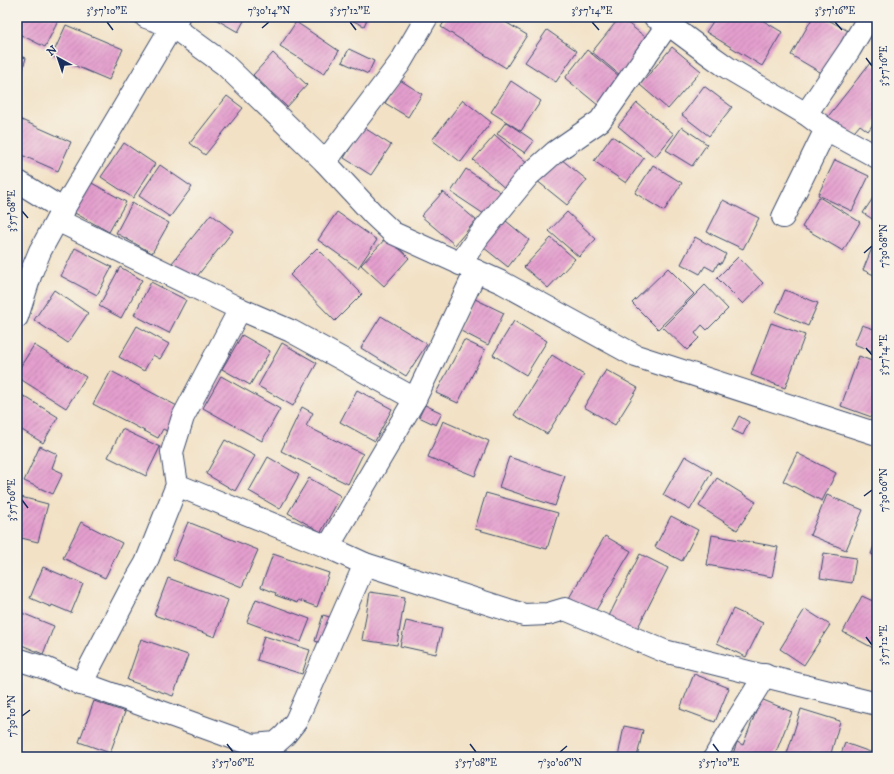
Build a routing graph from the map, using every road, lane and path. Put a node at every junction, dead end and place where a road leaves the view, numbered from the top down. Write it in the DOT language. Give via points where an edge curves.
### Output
graph roads {
  1 [pos="146,17"];
  2 [pos="427,17"];
  3 [pos="869,17"];
  4 [pos="661,20"];
  5 [pos="175,21"];
  6 [pos="806,114"];
  7 [pos="826,130"];
  8 [pos="877,157"];
  9 [pos="325,162"];
  10 [pos="17,180"];
  11 [pos="61,215"];
  12 [pos="783,217"];
  13 [pos="468,268"];
  14 [pos="240,309"];
  15 [pos="17,316"];
  16 [pos="415,399"];
  17 [pos="877,434"];
  18 [pos="177,485"];
  19 [pos="328,547"];
  20 [pos="365,564"];
  21 [pos="17,659"];
  22 [pos="765,675"];
  23 [pos="81,684"];
  24 [pos="877,704"];
  25 [pos="715,757"];
  1 -- 5 [label="street"];
  2 -- 9 [label="street" via="400,63"];
  3 -- 6 [label="street"];
  4 -- 6 [label="street" via="728,68"];
  4 -- 13 [label="street" via="600,121 555,152 528,176 479,236"];
  5 -- 9 [label="street" via="224,64"];
  5 -- 11 [label="street"];
  6 -- 7 [label="street"];
  7 -- 8 [label="street"];
  7 -- 12 [label="street"];
  9 -- 13 [label="street" via="393,233"];
  10 -- 11 [label="street"];
  11 -- 14 [label="street"];
  11 -- 15 [label="street" via="40,251"];
  13 -- 16 [label="street"];
  13 -- 17 [label="street" via="503,283 636,356"];
  14 -- 16 [label="street" via="291,331"];
  14 -- 18 [label="street" via="183,417 172,452"];
  16 -- 19 [label="street"];
  18 -- 19 [label="street"];
  18 -- 23 [label="street" via="146,563"];
  19 -- 20 [label="street"];
  20 -- 22 [label="street" via="524,615 548,614 565,609 664,651"];
  20 -- 23 [label="street" via="296,721 276,743 253,746"];
  21 -- 23 [label="street"];
  22 -- 24 [label="street"];
  22 -- 25 [label="street"];
}
